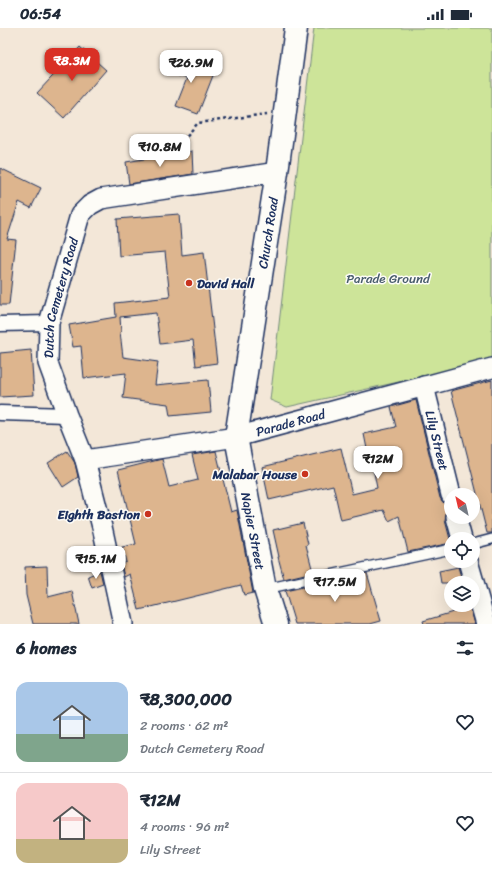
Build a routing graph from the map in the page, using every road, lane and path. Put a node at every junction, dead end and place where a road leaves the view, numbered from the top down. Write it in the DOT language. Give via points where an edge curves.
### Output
graph roads {
  1 [pos="296,28"];
  2 [pos="285,112"];
  3 [pos="175,149"];
  4 [pos="277,172"];
  5 [pos="49,323"];
  6 [pos="0,324"];
  7 [pos="492,368"];
  8 [pos="424,386"];
  9 [pos="0,414"];
  10 [pos="67,416"];
  11 [pos="236,437"];
  12 [pos="85,460"];
  13 [pos="449,488"];
  14 [pos="492,539"];
  15 [pos="480,542"];
  16 [pos="444,551"];
  17 [pos="470,568"];
  18 [pos="265,589"];
  19 [pos="123,624"];
  20 [pos="276,624"];
  21 [pos="486,624"];
  1 -- 2 [label="main road, Church Road"];
  2 -- 3 [label="path" via="198,122"];
  2 -- 4 [label="main road, Church Road"];
  4 -- 5 [label="street, Dutch Cemetery Road" via="101,198 90,205 80,215"];
  4 -- 11 [label="main road, Church Road"];
  5 -- 6 [label="street"];
  5 -- 10 [label="street, Dutch Cemetery Road" via="48,363"];
  7 -- 8 [label="street, Parade Road"];
  8 -- 11 [label="street, Parade Road"];
  8 -- 13 [label="street, Lily Street"];
  9 -- 10 [label="street"];
  10 -- 12 [label="street, Dutch Cemetery Road"];
  11 -- 12 [label="street, Parade Road"];
  11 -- 18 [label="main road, Napier Street"];
  12 -- 19 [label="street, Dutch Cemetery Road"];
  14 -- 15 [label="lane"];
  16 -- 18 [label="lane"];
  17 -- 21 [label="street"];
  18 -- 20 [label="main road, Napier Street"];
}
